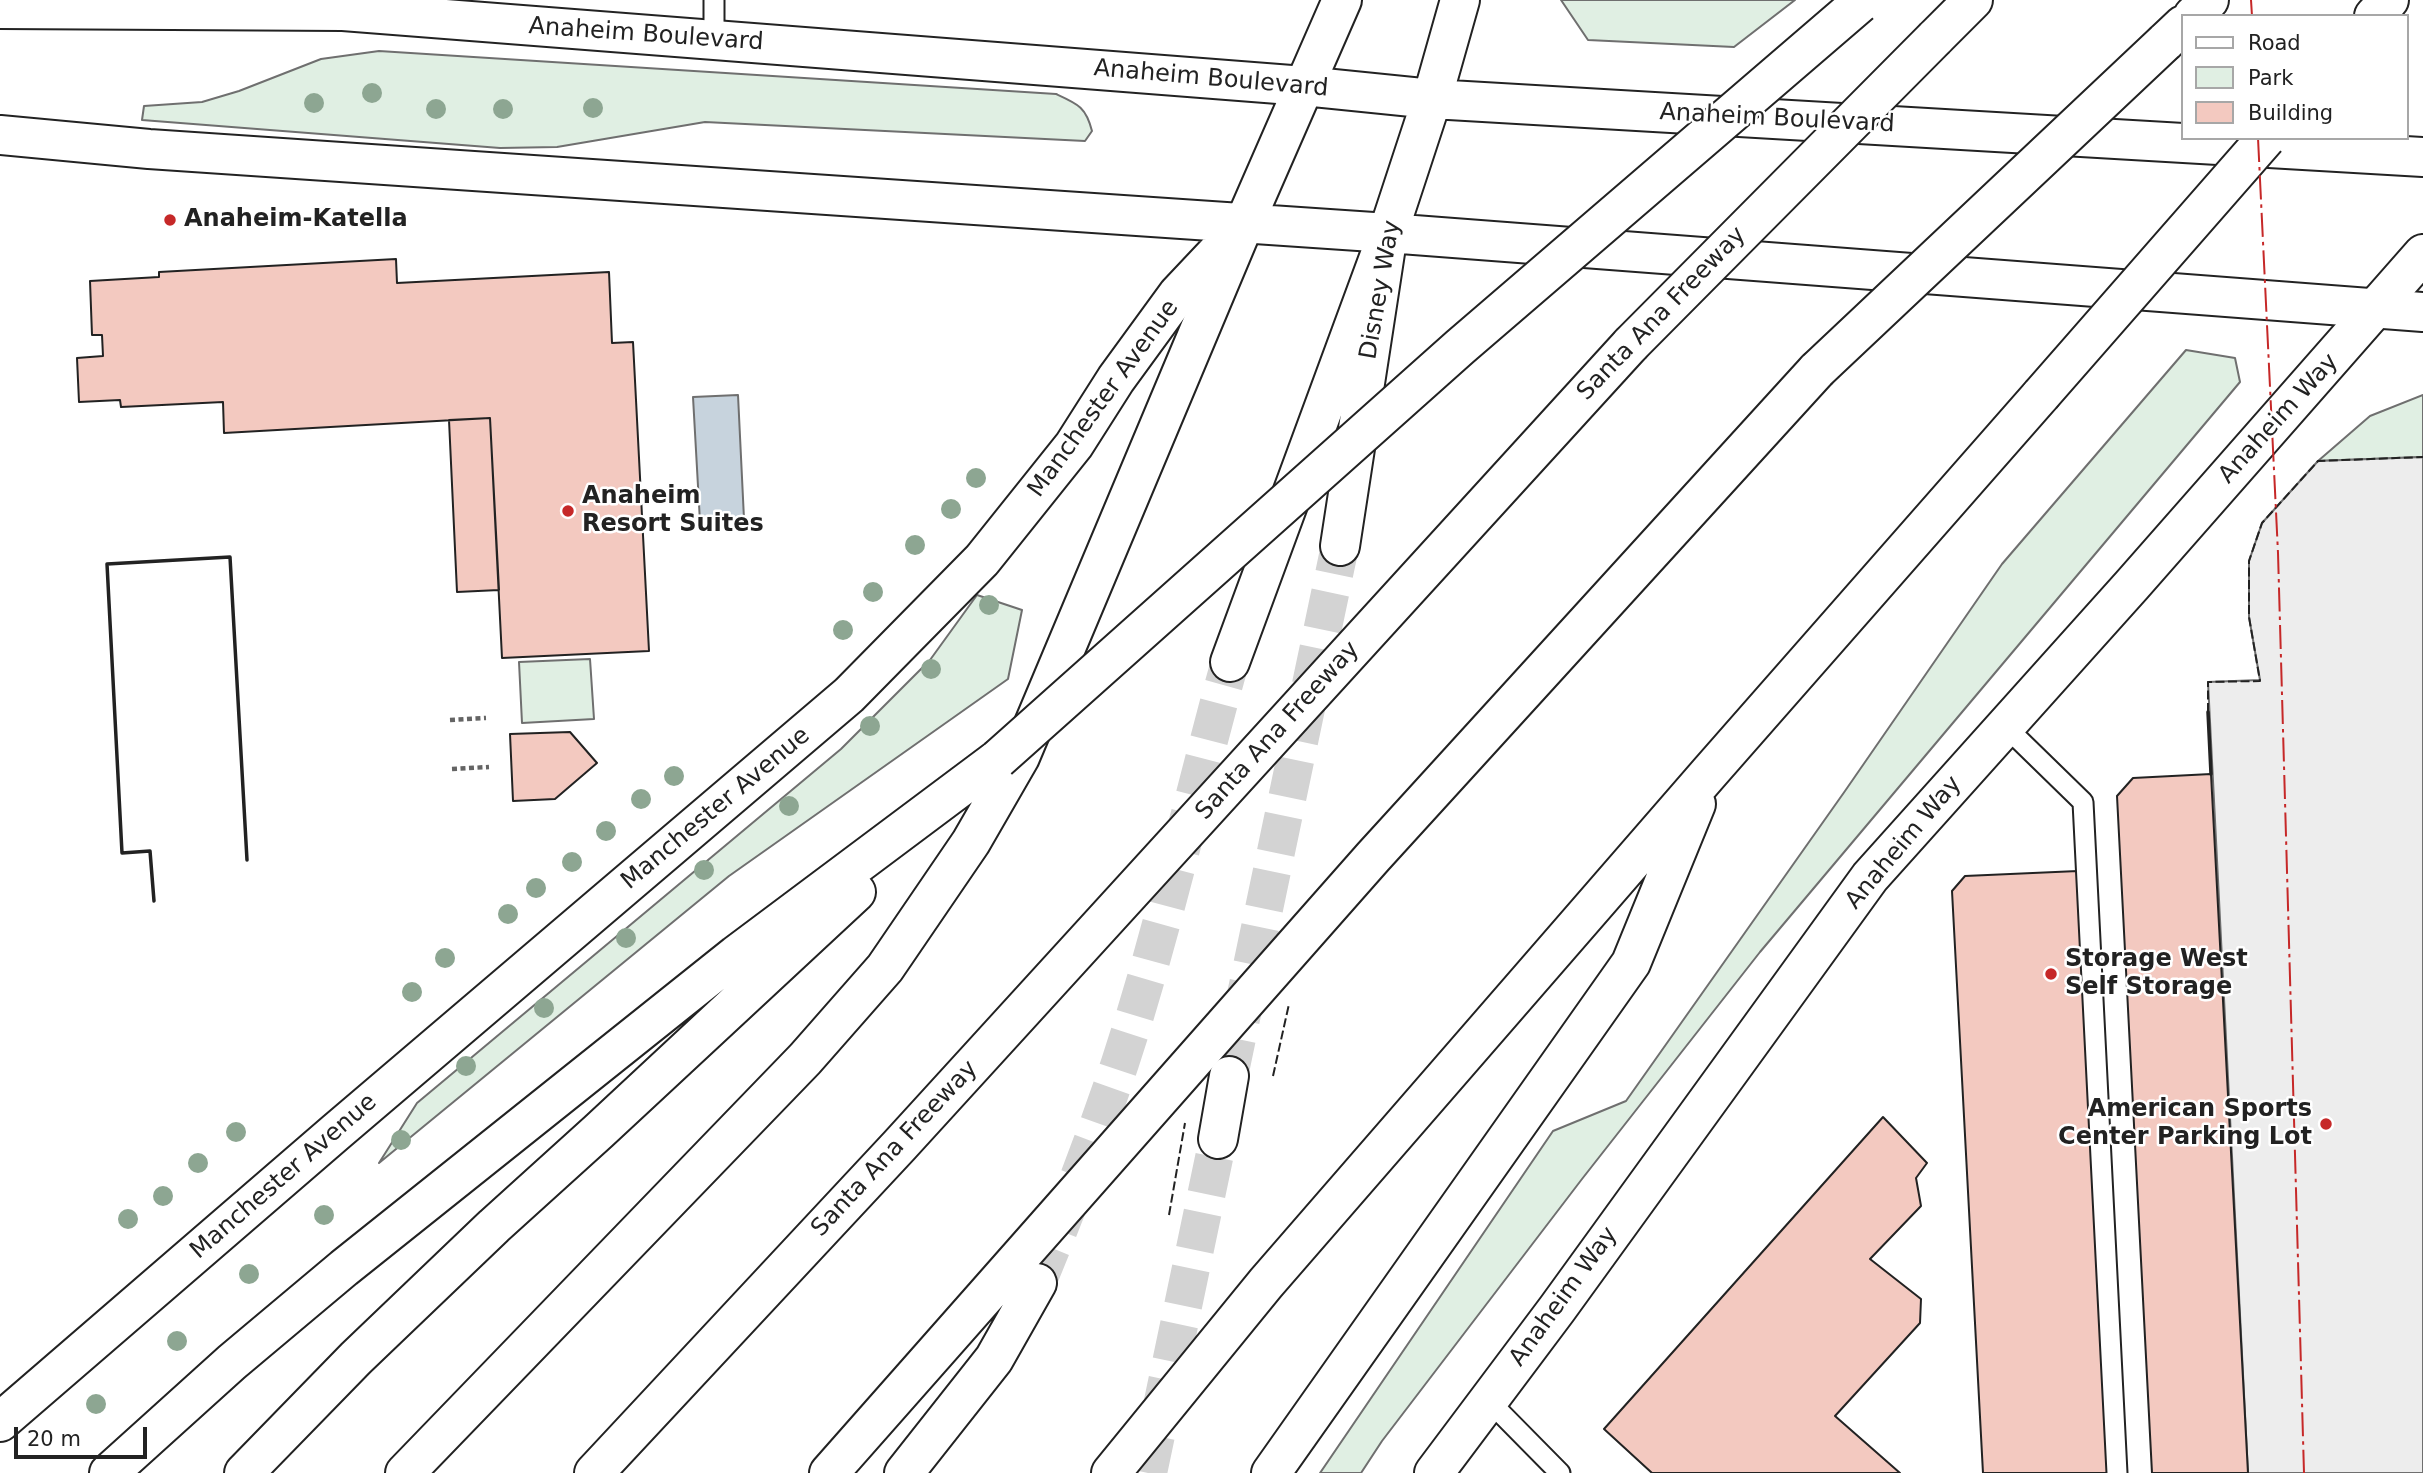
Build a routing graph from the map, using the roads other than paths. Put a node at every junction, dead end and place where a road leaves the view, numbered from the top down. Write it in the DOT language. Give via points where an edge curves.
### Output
graph roads {
  1 [pos="714,0"];
  2 [pos="1342,0"];
  3 [pos="1460,0"];
  4 [pos="1973,0"];
  5 [pos="2209,0"];
  6 [pos="2389,0"];
  7 [pos="1862,1"];
  8 [pos="0,9"];
  9 [pos="2195,14"];
  10 [pos="2376,14"];
  11 [pos="2174,33"];
  12 [pos="714,40"];
  13 [pos="1304,86"];
  14 [pos="1432,99"];
  15 [pos="0,135"];
  16 [pos="2264,140"];
  17 [pos="2423,157"];
  18 [pos="1244,224"];
  19 [pos="1388,233"];
  20 [pos="2423,254"];
  21 [pos="2378,308"];
  22 [pos="2423,312"];
  23 [pos="1340,546"];
  24 [pos="1230,662"];
  25 [pos="2005,726"];
  26 [pos="998,759"];
  27 [pos="1709,773"];
  28 [pos="1229,1076"];
  29 [pos="1218,1139"];
  30 [pos="1037,1283"];
  31 [pos="1488,1400"];
  32 [pos="0,1422"];
  33 [pos="109,1473"];
  34 [pos="243,1473"];
  35 [pos="405,1473"];
  36 [pos="594,1473"];
  37 [pos="828,1473"];
  38 [pos="904,1473"];
  39 [pos="1111,1473"];
  40 [pos="1271,1473"];
  41 [pos="1434,1473"];
  42 [pos="1560,1473"];
  43 [pos="2117,1473"];
  1 -- 12 [label="lane"];
  2 -- 13 [label="main road"];
  3 -- 14 [label="main road, Disney Way"];
  4 -- 36 [label="main road, Santa Ana Freeway, bridge" via="1631,344"];
  5 -- 9 [label="main road"];
  6 -- 10 [label="main road"];
  7 -- 26 [label="main road, bridge" via="1460,346"];
  8 -- 12 [label="main road, Anaheim Boulevard" via="343,11"];
  11 -- 37 [label="main road, bridge" via="1817,370 1373,857"];
  12 -- 13 [label="main road, Anaheim Boulevard"];
  13 -- 14 [label="main road, Anaheim Boulevard"];
  13 -- 18 [label="main road, Manchester Avenue"];
  14 -- 17 [label="main road, Anaheim Boulevard"];
  14 -- 19 [label="main road, Disney Way"];
  15 -- 18 [label="main road"];
  16 -- 27 [label="main road, bridge"];
  18 -- 19 [label="main road"];
  18 -- 32 [label="main road, Manchester Avenue" via="1178,294 1074,445 982,560 849,695"];
  18 -- 35 [label="main road" via="1020,757 971,842 885,968 805,1059"];
  19 -- 21 [label="main road"];
  19 -- 23 [label="main road, Disney Way"];
  19 -- 24 [label="main road"];
  20 -- 21 [label="main road, Anaheim Way"];
  21 -- 22 [label="main road"];
  21 -- 25 [label="main road, Anaheim Way"];
  25 -- 31 [label="main road, Anaheim Way" via="1870,877"];
  25 -- 43 [label="lane" via="2083,802"];
  26 -- 33 [label="main road" via="736,955 493,1148 232,1362"];
  26 -- 34 [label="main road" via="494,1226"];
  27 -- 39 [label="main road" via="1266,1283"];
  27 -- 40 [label="main road" via="1631,963"];
  28 -- 29 [label="main road"];
  30 -- 38 [label="main road" via="994,1359"];
  31 -- 41 [label="main road, Anaheim Way"];
  31 -- 42 [label="lane"];
}
